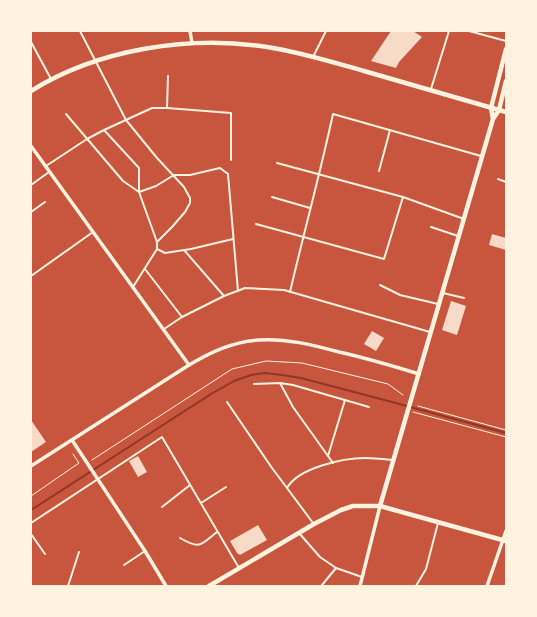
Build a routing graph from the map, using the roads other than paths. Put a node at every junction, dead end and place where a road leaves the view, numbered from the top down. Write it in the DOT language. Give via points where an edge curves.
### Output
graph roads {
  1 [pos="80,31"];
  2 [pos="190,31"];
  3 [pos="326,31"];
  4 [pos="449,31"];
  5 [pos="469,31"];
  6 [pos="506,41"];
  7 [pos="31,42"];
  8 [pos="192,43"];
  9 [pos="506,48"];
  10 [pos="313,57"];
  11 [pos="95,62"];
  12 [pos="168,76"];
  13 [pos="51,79"];
  14 [pos="506,81"];
  15 [pos="431,90"];
  16 [pos="31,91"];
  17 [pos="167,108"];
  18 [pos="491,108"];
  19 [pos="499,110"];
  20 [pos="506,112"];
  21 [pos="66,114"];
  22 [pos="493,119"];
  23 [pos="126,120"];
  24 [pos="104,130"];
  25 [pos="390,130"];
  26 [pos="87,139"];
  27 [pos="31,146"];
  28 [pos="481,156"];
  29 [pos="232,160"];
  30 [pos="277,163"];
  31 [pos="46,166"];
  32 [pos="378,171"];
  33 [pos="50,172"];
  34 [pos="320,174"];
  35 [pos="174,176"];
  36 [pos="498,179"];
  37 [pos="506,182"];
  38 [pos="31,185"];
  39 [pos="139,192"];
  40 [pos="272,197"];
  41 [pos="402,197"];
  42 [pos="44,202"];
  43 [pos="310,208"];
  44 [pos="31,212"];
  45 [pos="464,219"];
  46 [pos="256,224"];
  47 [pos="431,227"];
  48 [pos="93,232"];
  49 [pos="303,236"];
  50 [pos="459,236"];
  51 [pos="233,239"];
  52 [pos="157,242"];
  53 [pos="157,249"];
  54 [pos="184,250"];
  55 [pos="145,269"];
  56 [pos="31,276"];
  57 [pos="380,285"];
  58 [pos="133,287"];
  59 [pos="238,291"];
  60 [pos="290,292"];
  61 [pos="442,293"];
  62 [pos="224,296"];
  63 [pos="464,298"];
  64 [pos="438,304"];
  65 [pos="182,317"];
  66 [pos="164,329"];
  67 [pos="430,332"];
  68 [pos="189,365"];
  69 [pos="419,374"];
  70 [pos="280,382"];
  71 [pos="254,384"];
  72 [pos="345,400"];
  73 [pos="227,402"];
  74 [pos="369,407"];
  75 [pos="72,440"];
  76 [pos="328,456"];
  77 [pos="394,461"];
  78 [pos="333,463"];
  79 [pos="31,466"];
  80 [pos="97,479"];
  81 [pos="190,485"];
  82 [pos="226,487"];
  83 [pos="287,488"];
  84 [pos="201,503"];
  85 [pos="380,506"];
  86 [pos="162,507"];
  87 [pos="438,522"];
  88 [pos="31,523"];
  89 [pos="314,524"];
  90 [pos="506,531"];
  91 [pos="217,532"];
  92 [pos="299,533"];
  93 [pos="31,534"];
  94 [pos="180,538"];
  95 [pos="504,540"];
  96 [pos="145,551"];
  97 [pos="80,552"];
  98 [pos="45,554"];
  99 [pos="124,565"];
  100 [pos="239,568"];
  101 [pos="336,568"];
  102 [pos="363,577"];
  103 [pos="322,585"];
  104 [pos="68,586"];
  105 [pos="166,586"];
  106 [pos="210,586"];
  107 [pos="360,586"];
  108 [pos="416,586"];
  109 [pos="486,586"];
  1 -- 11 [label="lane"];
  2 -- 8 [label="street"];
  3 -- 10 [label="lane"];
  4 -- 15 [label="lane"];
  5 -- 6 [label="lane"];
  7 -- 13 [label="lane"];
  8 -- 10 [label="street" via="267,47"];
  8 -- 11 [label="street" via="139,50"];
  9 -- 18 [label="street"];
  10 -- 15 [label="street"];
  11 -- 13 [label="street"];
  11 -- 23 [label="lane"];
  12 -- 17 [label="lane"];
  13 -- 16 [label="street"];
  14 -- 19 [label="street"];
  15 -- 18 [label="street"];
  17 -- 23 [label="lane" via="152,108"];
  17 -- 29 [label="lane" via="231,113"];
  18 -- 19 [label="street"];
  18 -- 22 [label="street"];
  19 -- 20 [label="street"];
  19 -- 22 [label="street"];
  21 -- 26 [label="lane"];
  22 -- 28 [label="street"];
  23 -- 24 [label="lane"];
  23 -- 35 [label="lane"];
  24 -- 26 [label="lane"];
  24 -- 39 [label="lane" via="139,168"];
  25 -- 28 [label="lane"];
  25 -- 32 [label="lane"];
  25 -- 34 [label="lane" via="333,114"];
  26 -- 31 [label="lane"];
  26 -- 39 [label="lane" via="123,181"];
  27 -- 31 [label="street"];
  28 -- 45 [label="street"];
  30 -- 34 [label="lane"];
  31 -- 33 [label="street"];
  33 -- 38 [label="lane"];
  33 -- 48 [label="street"];
  34 -- 41 [label="lane"];
  34 -- 43 [label="lane"];
  35 -- 39 [label="lane"];
  35 -- 51 [label="lane" via="220,168 228,174"];
  35 -- 52 [label="lane" via="184,186 190,203 172,228"];
  36 -- 37 [label="lane"];
  39 -- 52 [label="lane"];
  40 -- 43 [label="lane"];
  41 -- 45 [label="lane"];
  41 -- 49 [label="lane" via="384,260"];
  42 -- 44 [label="lane"];
  43 -- 49 [label="lane"];
  45 -- 50 [label="street"];
  46 -- 49 [label="lane"];
  47 -- 50 [label="lane"];
  48 -- 56 [label="lane"];
  48 -- 58 [label="street"];
  49 -- 60 [label="lane"];
  50 -- 61 [label="street"];
  51 -- 54 [label="lane"];
  51 -- 59 [label="lane"];
  52 -- 53 [label="lane"];
  53 -- 54 [label="lane" via="165,253"];
  53 -- 55 [label="lane"];
  54 -- 62 [label="lane"];
  55 -- 58 [label="lane"];
  55 -- 65 [label="lane"];
  57 -- 64 [label="lane" via="400,295"];
  58 -- 66 [label="street"];
  59 -- 60 [label="lane" via="245,288 264,288"];
  59 -- 62 [label="lane"];
  60 -- 67 [label="lane"];
  61 -- 63 [label="lane"];
  61 -- 64 [label="street"];
  62 -- 65 [label="lane"];
  64 -- 67 [label="street"];
  65 -- 66 [label="lane"];
  66 -- 68 [label="street"];
  67 -- 69 [label="street"];
  68 -- 69 [label="street" via="212,352 235,344 258,340 282,340 307,343"];
  68 -- 75 [label="street"];
  69 -- 77 [label="street"];
  70 -- 71 [label="lane"];
  70 -- 72 [label="lane"];
  70 -- 76 [label="lane"];
  72 -- 74 [label="lane"];
  72 -- 76 [label="lane"];
  73 -- 83 [label="lane"];
  75 -- 79 [label="street"];
  75 -- 80 [label="street"];
  76 -- 78 [label="lane"];
  77 -- 78 [label="lane" via="364,458"];
  77 -- 85 [label="street"];
  78 -- 83 [label="lane" via="299,475"];
  80 -- 81 [label="lane" via="162,437"];
  80 -- 88 [label="lane"];
  80 -- 96 [label="street"];
  81 -- 84 [label="lane"];
  81 -- 86 [label="lane"];
  82 -- 84 [label="lane"];
  83 -- 89 [label="lane"];
  84 -- 91 [label="lane"];
  85 -- 87 [label="street"];
  85 -- 89 [label="street" via="353,506"];
  85 -- 102 [label="street"];
  87 -- 95 [label="street"];
  87 -- 108 [label="lane" via="426,569"];
  89 -- 92 [label="street"];
  90 -- 95 [label="street"];
  91 -- 94 [label="lane" via="199,545 192,546"];
  91 -- 100 [label="lane"];
  92 -- 100 [label="street"];
  92 -- 101 [label="lane" via="320,557"];
  93 -- 98 [label="lane"];
  95 -- 109 [label="street"];
  96 -- 99 [label="lane"];
  96 -- 105 [label="street"];
  97 -- 104 [label="lane"];
  100 -- 106 [label="street"];
  101 -- 102 [label="lane"];
  101 -- 103 [label="lane"];
  102 -- 107 [label="street"];
}
